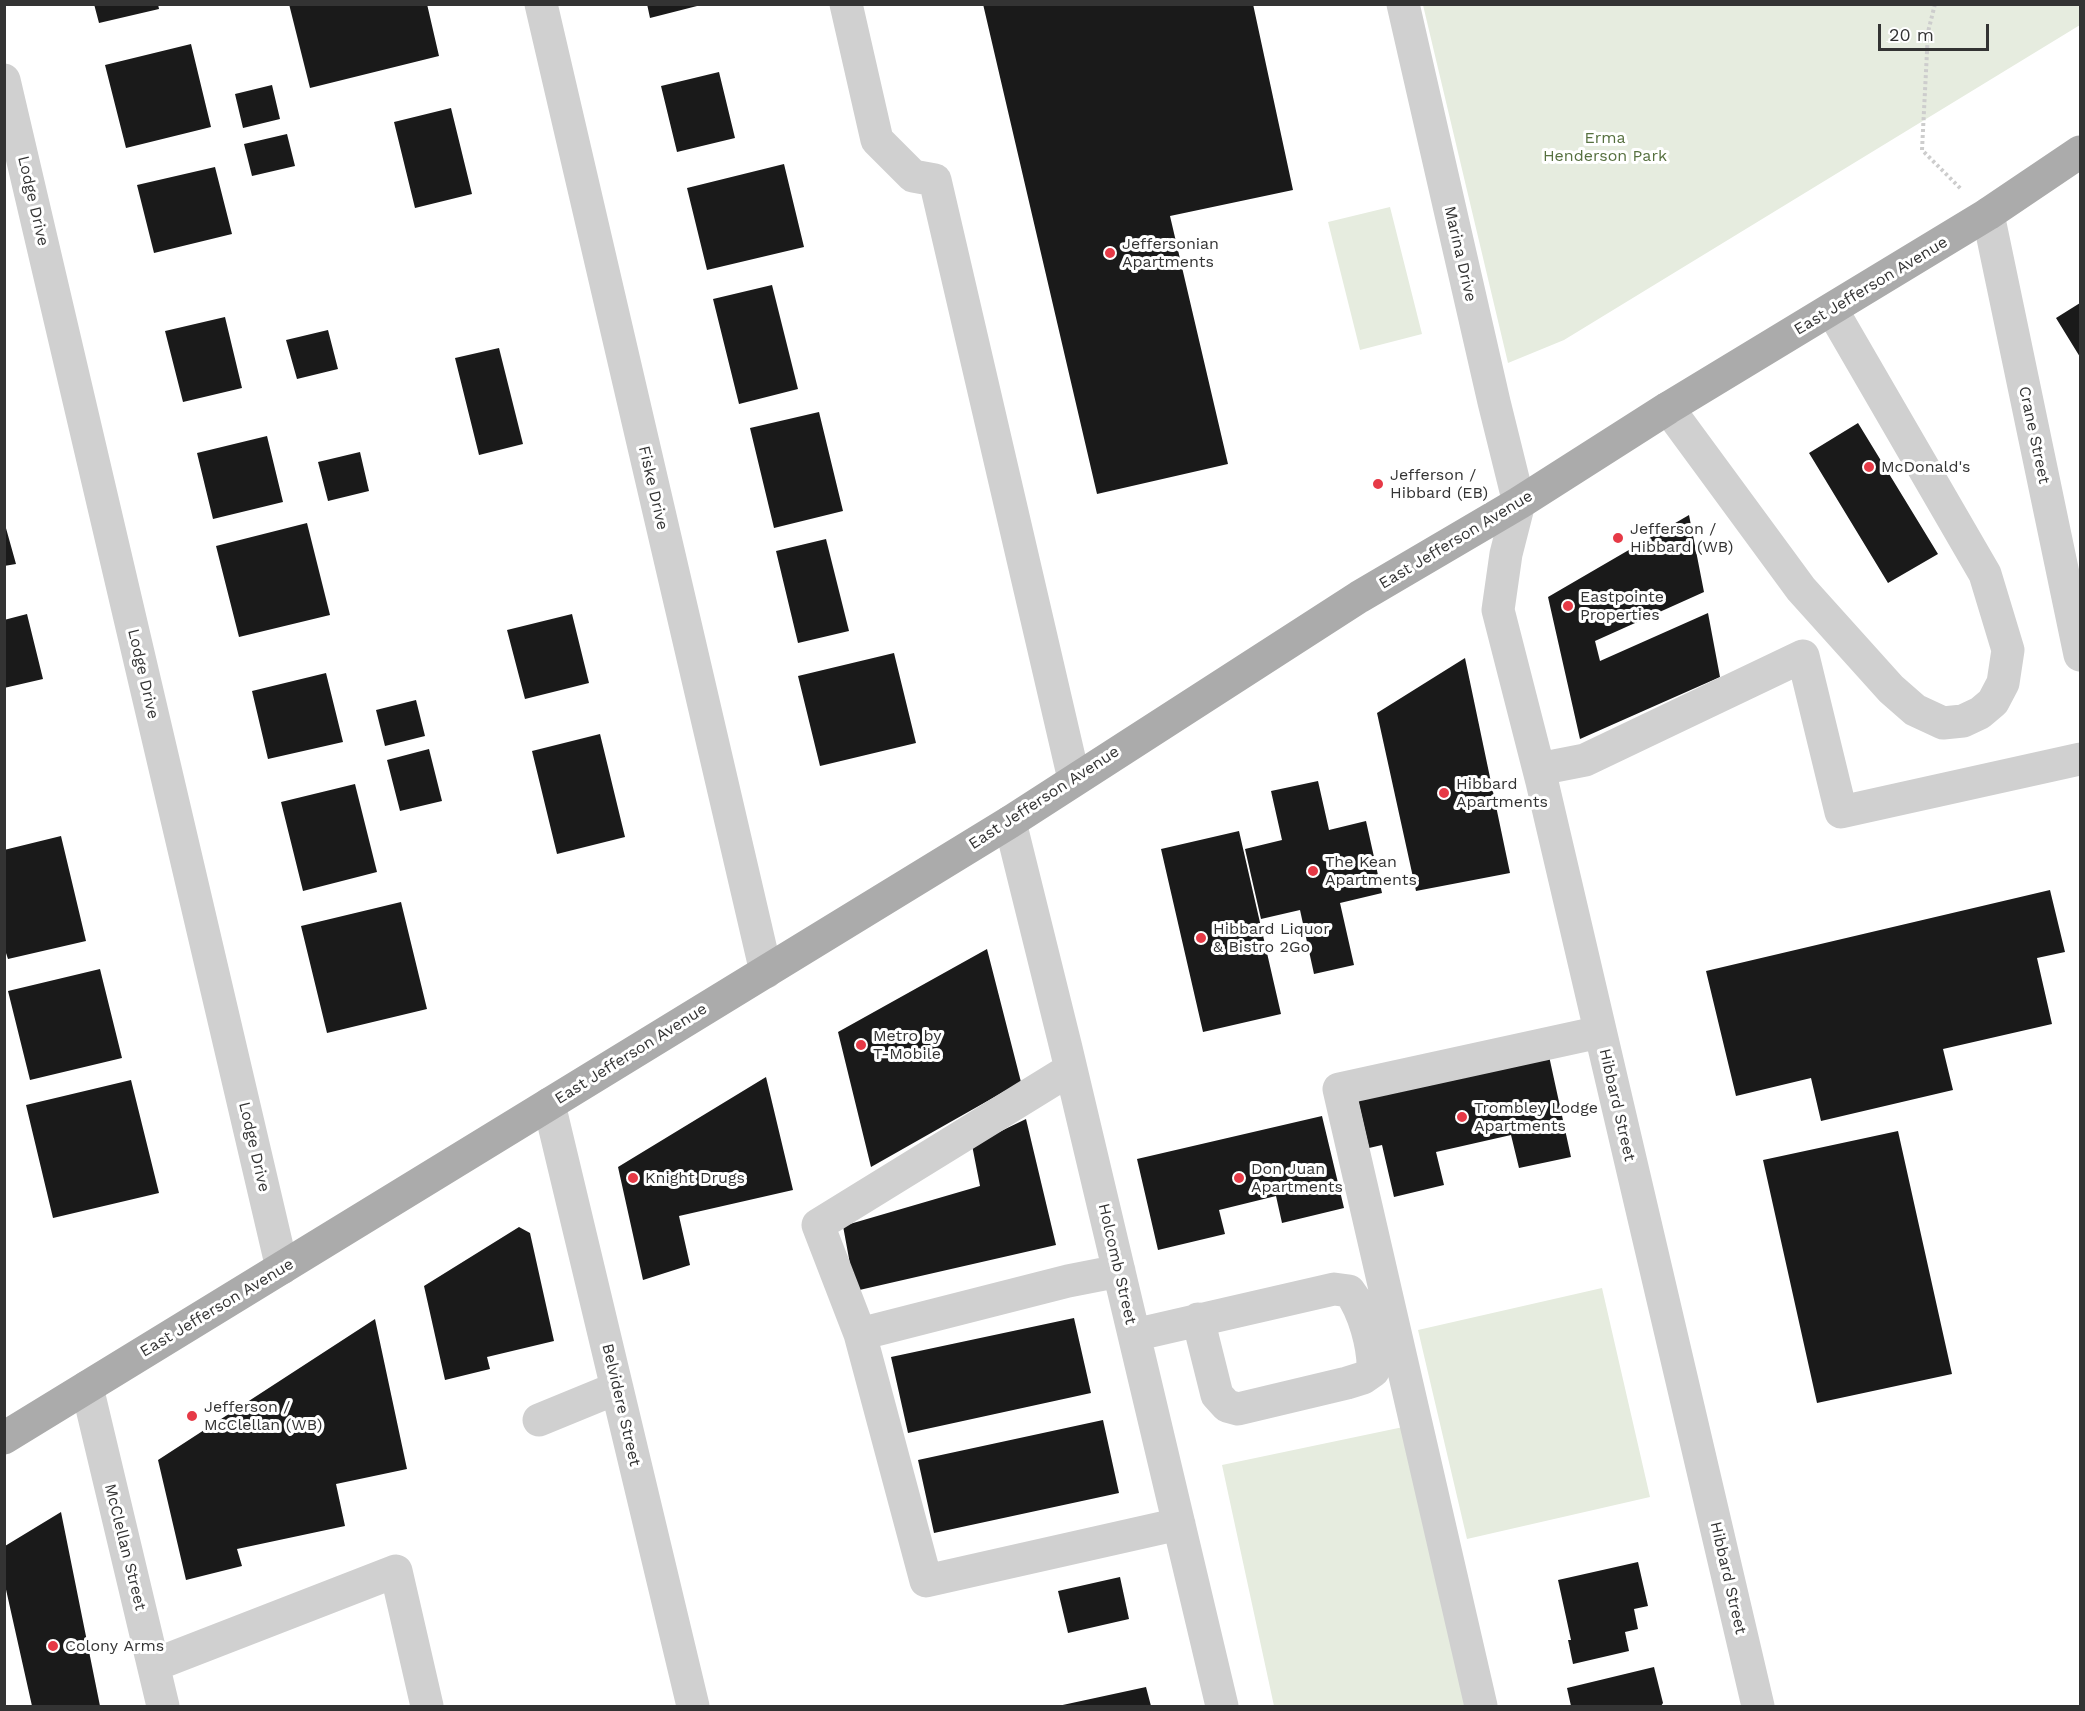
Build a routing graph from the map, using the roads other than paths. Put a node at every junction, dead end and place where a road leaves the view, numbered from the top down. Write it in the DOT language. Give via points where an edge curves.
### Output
graph roads {
  1 [pos="541,4"];
  2 [pos="846,4"];
  3 [pos="1403,4"];
  4 [pos="4,80"];
  5 [pos="2080,152"];
  6 [pos="1988,214"];
  7 [pos="1832,310"];
  8 [pos="1668,408"];
  9 [pos="1519,503"];
  10 [pos="2068,535"];
  11 [pos="2080,655"];
  12 [pos="2080,759"];
  13 [pos="1539,769"];
  14 [pos="1074,779"];
  15 [pos="1010,822"];
  16 [pos="766,972"];
  17 [pos="1600,1032"];
  18 [pos="1071,1069"];
  19 [pos="549,1104"];
  20 [pos="282,1268"];
  21 [pos="1119,1270"];
  22 [pos="1197,1319"];
  23 [pos="860,1334"];
  24 [pos="1134,1335"];
  25 [pos="87,1387"];
  26 [pos="616,1388"];
  27 [pos="539,1420"];
  28 [pos="4,1437"];
  29 [pos="1179,1524"];
  30 [pos="154,1665"];
  31 [pos="164,1707"];
  32 [pos="427,1707"];
  33 [pos="693,1707"];
  34 [pos="1222,1707"];
  35 [pos="1481,1707"];
  36 [pos="1758,1707"];
  1 -- 16 [label="street, Fiske Drive"];
  2 -- 14 [label="street" via="877,140 913,176 935,180"];
  3 -- 9 [label="street, Marina Drive"];
  4 -- 20 [label="street, Lodge Drive"];
  5 -- 6 [label="main road, East Jefferson Avenue"];
  6 -- 7 [label="main road, East Jefferson Avenue"];
  6 -- 10 [label="street, Crane Street"];
  7 -- 8 [label="main road, East Jefferson Avenue"];
  7 -- 8 [label="street" via="1985,574 2008,650 2003,683 1993,702 1980,713 1963,721 1943,723 1915,711 1891,689 1802,589"];
  8 -- 9 [label="main road, East Jefferson Avenue"];
  9 -- 13 [label="street, Hibbard Street" via="1498,610"];
  9 -- 14 [label="main road, East Jefferson Avenue" via="1359,597"];
  10 -- 11 [label="street, Crane Street"];
  12 -- 13 [label="street" via="1841,812 1803,656 1585,760"];
  13 -- 17 [label="street, Hibbard Street"];
  14 -- 15 [label="main road, East Jefferson Avenue"];
  15 -- 16 [label="main road, East Jefferson Avenue"];
  15 -- 18 [label="street, Holcomb Street"];
  16 -- 19 [label="main road, East Jefferson Avenue"];
  17 -- 35 [label="street" via="1339,1089"];
  17 -- 36 [label="street, Hibbard Street"];
  18 -- 21 [label="street, Holcomb Street"];
  18 -- 23 [label="street" via="819,1225"];
  19 -- 20 [label="main road, East Jefferson Avenue"];
  19 -- 26 [label="street, Belvidere Street"];
  20 -- 25 [label="main road, East Jefferson Avenue"];
  21 -- 23 [label="street"];
  21 -- 24 [label="street, Holcomb Street"];
  22 -- 22 [label="street" via="1334,1289 1349,1291 1358,1302 1373,1356 1373,1371 1347,1383 1238,1409 1227,1406 1217,1395"];
  22 -- 24 [label="street"];
  23 -- 29 [label="street" via="926,1581"];
  24 -- 29 [label="street, Holcomb Street"];
  25 -- 28 [label="main road, East Jefferson Avenue"];
  25 -- 30 [label="street, McClellan Street"];
  26 -- 27 [label="street"];
  26 -- 33 [label="street, Belvidere Street"];
  29 -- 34 [label="street, Holcomb Street"];
  30 -- 31 [label="street, McClellan Street"];
  30 -- 32 [label="street" via="396,1571"];
}
